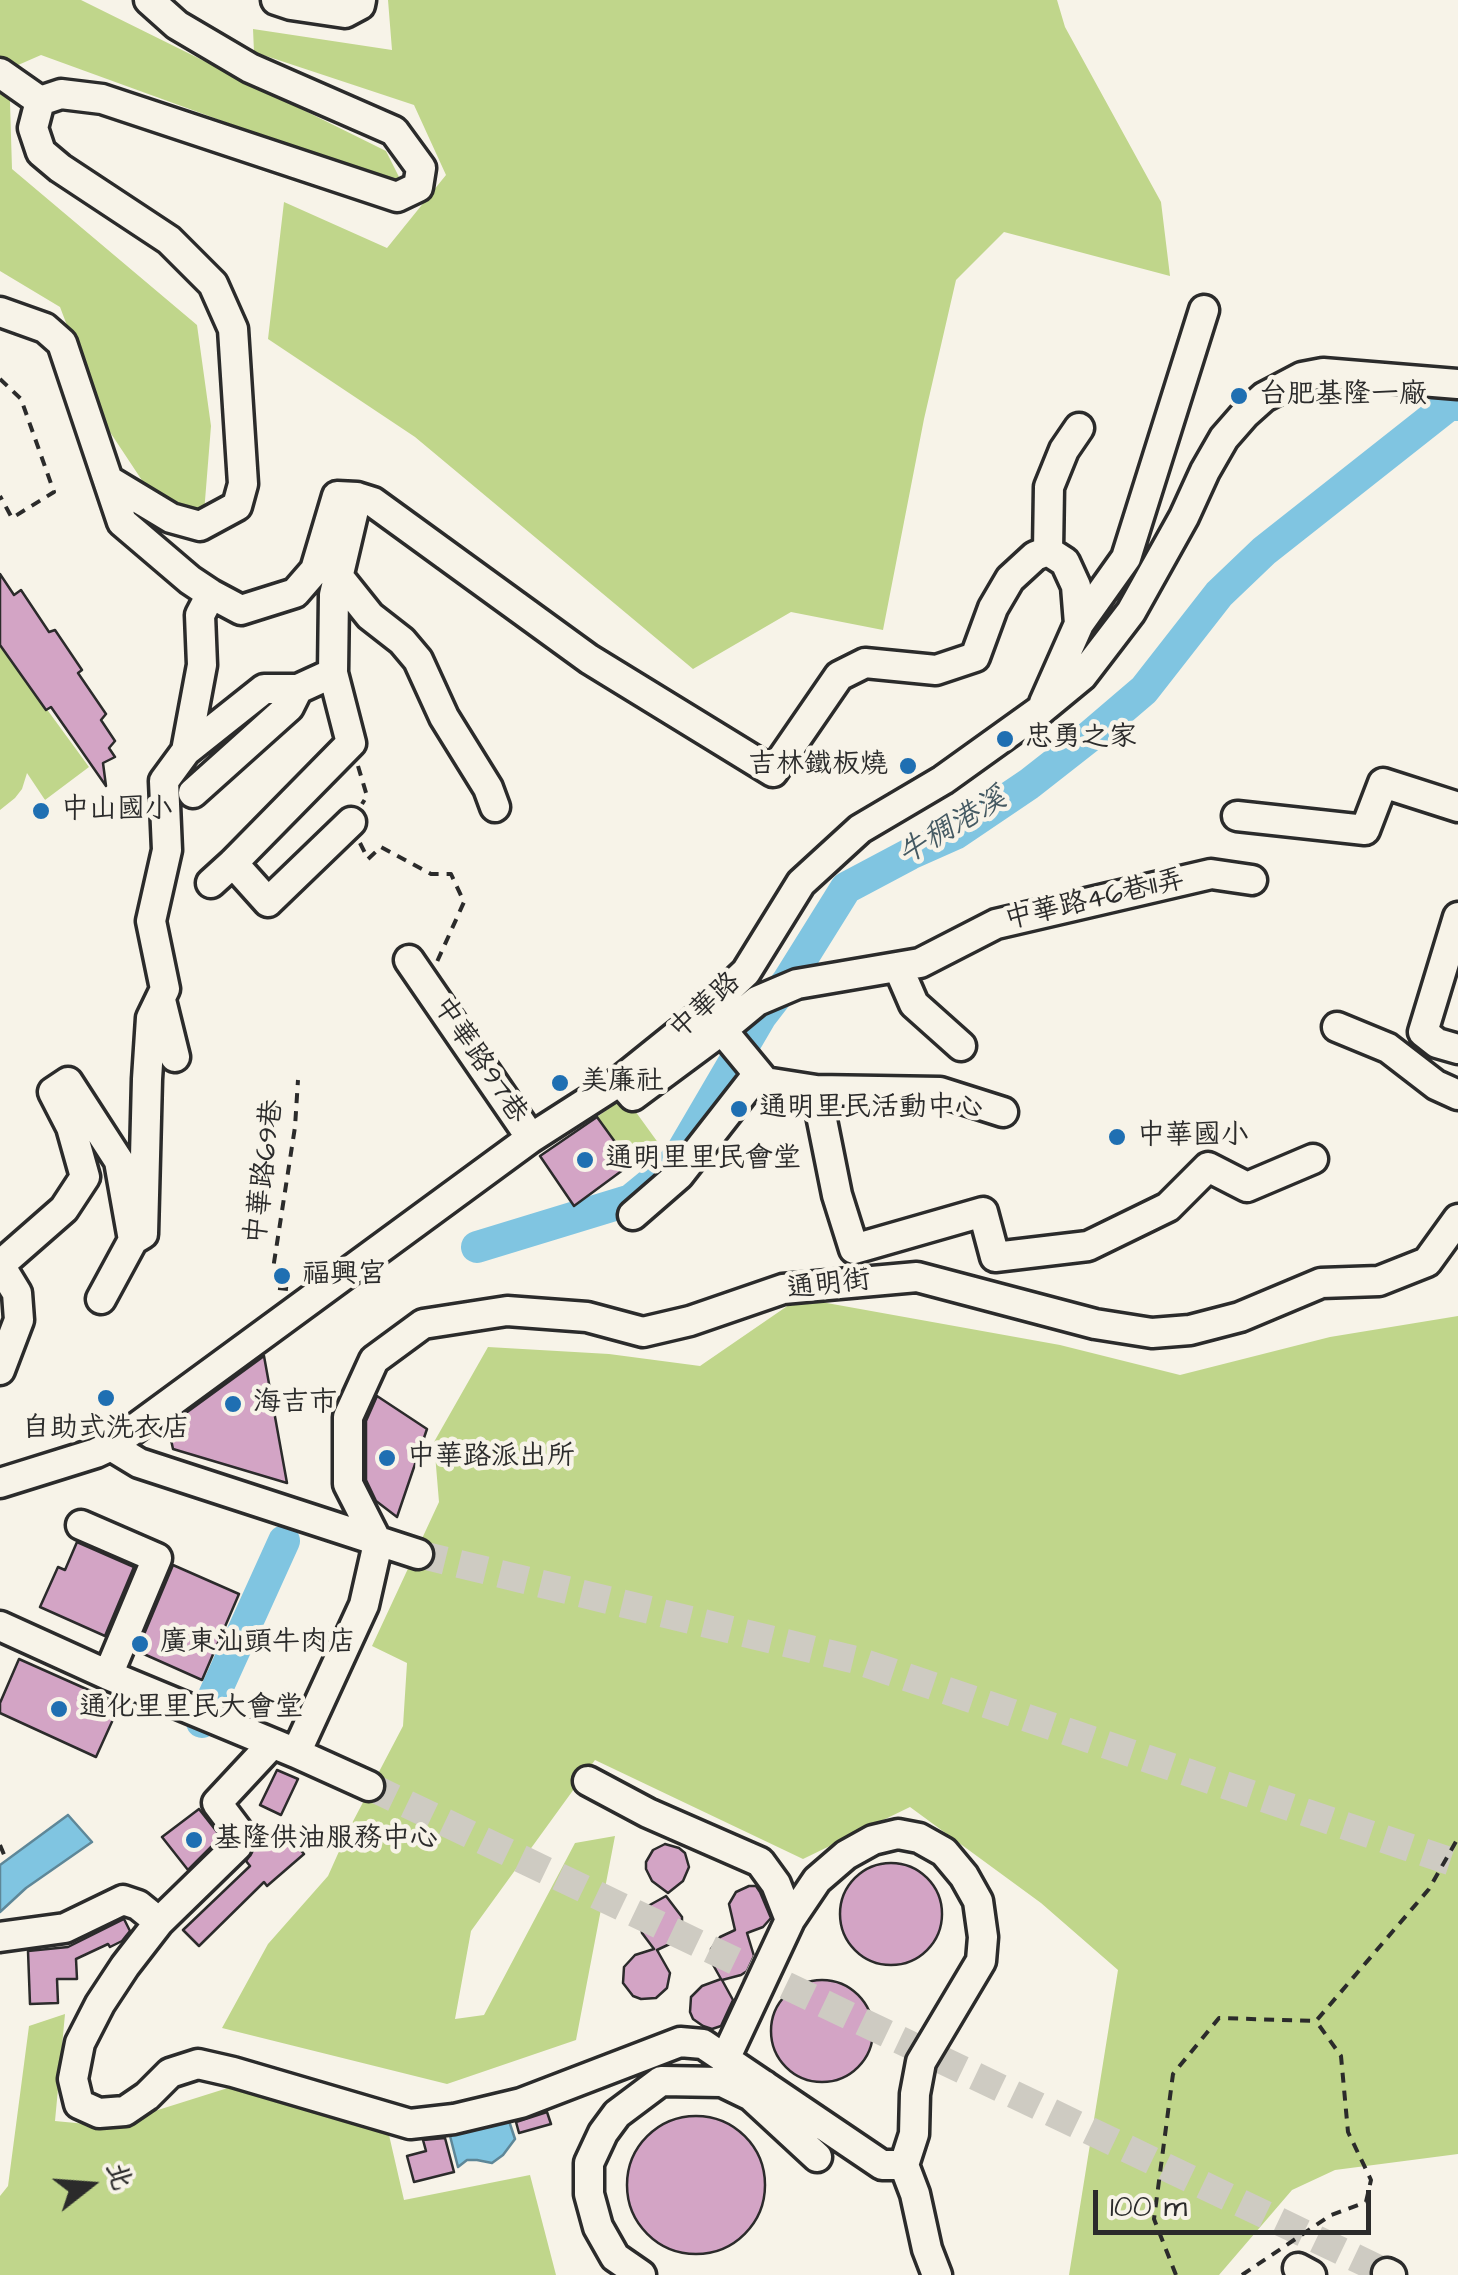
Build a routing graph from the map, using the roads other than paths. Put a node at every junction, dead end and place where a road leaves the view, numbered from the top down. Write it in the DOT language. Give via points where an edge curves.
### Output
graph roads {
  1 [pos="149,0"];
  2 [pos="276,0"];
  3 [pos="361,0"];
  4 [pos="0,73"];
  5 [pos="40,101"];
  6 [pos="1204,310"];
  7 [pos="0,312"];
  8 [pos="1458,384"];
  9 [pos="1079,428"];
  10 [pos="108,480"];
  11 [pos="357,497"];
  12 [pos="1048,551"];
  13 [pos="338,576"];
  14 [pos="211,594"];
  15 [pos="1079,624"];
  16 [pos="333,673"];
  17 [pos="298,690"];
  18 [pos="1042,710"];
  19 [pos="186,751"];
  20 [pos="193,793"];
  21 [pos="1458,806"];
  22 [pos="495,807"];
  23 [pos="1237,816"];
  24 [pos="350,822"];
  25 [pos="233,863"];
  26 [pos="1252,880"];
  27 [pos="211,883"];
  28 [pos="1458,916"];
  29 [pos="409,960"];
  30 [pos="898,967"];
  31 [pos="160,999"];
  32 [pos="1336,1027"];
  33 [pos="725,1033"];
  34 [pos="961,1046"];
  35 [pos="1458,1049"];
  36 [pos="176,1057"];
  37 [pos="755,1072"];
  38 [pos="620,1081"];
  39 [pos="816,1090"];
  40 [pos="1458,1095"];
  41 [pos="1002,1112"];
  42 [pos="531,1138"];
  43 [pos="1313,1159"];
  44 [pos="633,1215"];
  45 [pos="1458,1219"];
  46 [pos="132,1240"];
  47 [pos="0,1265"];
  48 [pos="101,1299"];
  49 [pos="0,1370"];
  50 [pos="110,1446"];
  51 [pos="0,1483"];
  52 [pos="81,1526"];
  53 [pos="378,1542"];
  54 [pos="418,1554"];
  55 [pos="0,1626"];
  56 [pos="108,1675"];
  57 [pos="284,1749"];
  58 [pos="588,1782"];
  59 [pos="369,1786"];
  60 [pos="790,1920"];
  61 [pos="159,1922"];
  62 [pos="0,1937"];
  63 [pos="725,2058"];
  64 [pos="758,2091"];
  65 [pos="817,2156"];
  66 [pos="904,2164"];
  67 [pos="641,2275"];
  68 [pos="937,2275"];
  1 -- 5 [label="street" via="250,68 394,132 421,168 418,188 397,197 102,99 61,94"];
  2 -- 3 [label="street" via="345,13"];
  4 -- 5 [label="street"];
  5 -- 10 [label="street" via="34,128 41,152 169,240 214,284 232,329 243,484 237,506 200,526 171,518"];
  6 -- 15 [label="street" via="1126,558"];
  7 -- 10 [label="street" via="45,328 62,343"];
  8 -- 18 [label="street, 中華路" via="1333,372 1302,378 1256,404 1224,438 1131,612 1082,676"];
  9 -- 12 [label="street" via="1049,487"];
  10 -- 14 [label="street" via="122,522"];
  11 -- 12 [label="street" via="373,502 589,659 773,772 839,676 865,664 936,670 975,657 1010,579"];
  11 -- 13 [label="street"];
  11 -- 14 [label="street" via="337,496 315,570 295,593 242,610"];
  12 -- 15 [label="street" via="1065,562 1076,586"];
  13 -- 16 [label="street"];
  13 -- 22 [label="street" via="418,660"];
  14 -- 19 [label="street" via="200,614 202,665"];
  15 -- 18 [label="street"];
  16 -- 17 [label="street"];
  16 -- 25 [label="street" via="350,742"];
  17 -- 19 [label="street" via="264,690"];
  17 -- 20 [label="street" via="289,707"];
  18 -- 38 [label="street, 中華路" via="860,830 801,882 746,972"];
  19 -- 31 [label="street" via="164,780 167,850 151,921 165,989"];
  21 -- 23 [label="street" via="1383,783 1365,830"];
  24 -- 25 [label="street" via="268,902"];
  25 -- 27 [label="street"];
  26 -- 30 [label="street, 中華路46巷11弄" via="1211,874 996,924"];
  28 -- 35 [label="street" via="1423,1032"];
  29 -- 42 [label="street, 中華路97巷"];
  30 -- 33 [label="street, 中華路46巷11弄" via="797,984 757,1002"];
  30 -- 34 [label="street" via="914,1004"];
  31 -- 36 [label="street"];
  31 -- 46 [label="street" via="152,1018 143,1234"];
  32 -- 40 [label="street" via="1388,1048"];
  33 -- 37 [label="street"];
  33 -- 38 [label="street, 中華路46巷11弄" via="633,1096"];
  37 -- 39 [label="street" via="766,1082"];
  37 -- 44 [label="street" via="679,1175"];
  38 -- 42 [label="street, 中華路"];
  39 -- 41 [label="street" via="940,1092"];
  39 -- 43 [label="street" via="854,1249 983,1212 996,1257 1088,1246 1168,1207 1208,1167 1246,1188"];
  42 -- 50 [label="street, 中華路"];
  45 -- 53 [label="street, 通明街" via="1428,1262 1380,1281 1321,1283 1190,1330 1152,1333 1095,1324 917,1277 783,1290 643,1332 586,1317 507,1310 423,1324 374,1360 348,1418 348,1484"];
  46 -- 47 [label="street" via="119,1161 68,1082 52,1092 71,1127 85,1177 64,1209"];
  46 -- 48 [label="street"];
  47 -- 49 [label="street" via="17,1294 19,1320"];
  50 -- 51 [label="street, 中華路"];
  50 -- 53 [label="street" via="139,1463"];
  52 -- 56 [label="street" via="157,1558"];
  53 -- 54 [label="street"];
  53 -- 57 [label="street" via="364,1604"];
  55 -- 56 [label="street"];
  56 -- 57 [label="street"];
  57 -- 59 [label="street"];
  57 -- 61 [label="street" via="217,1803 238,1831 237,1846"];
  58 -- 60 [label="street" via="760,1862"];
  60 -- 63 [label="street"];
  60 -- 66 [label="street" via="817,1880 846,1855 898,1834 944,1852 978,1902 981,1961 922,2062"];
  61 -- 62 [label="street" via="124,1900 65,1928"];
  61 -- 63 [label="street" via="80,2044 74,2079 80,2104 99,2113 125,2111 170,2073 198,2064 410,2124 521,2103 680,2042 703,2044"];
  63 -- 64 [label="street"];
  64 -- 65 [label="street"];
  64 -- 66 [label="street" via="882,2164"];
  64 -- 67 [label="street" via="722,2082 661,2081 603,2133 589,2163 589,2194 615,2257"];
  66 -- 68 [label="street"];
}
